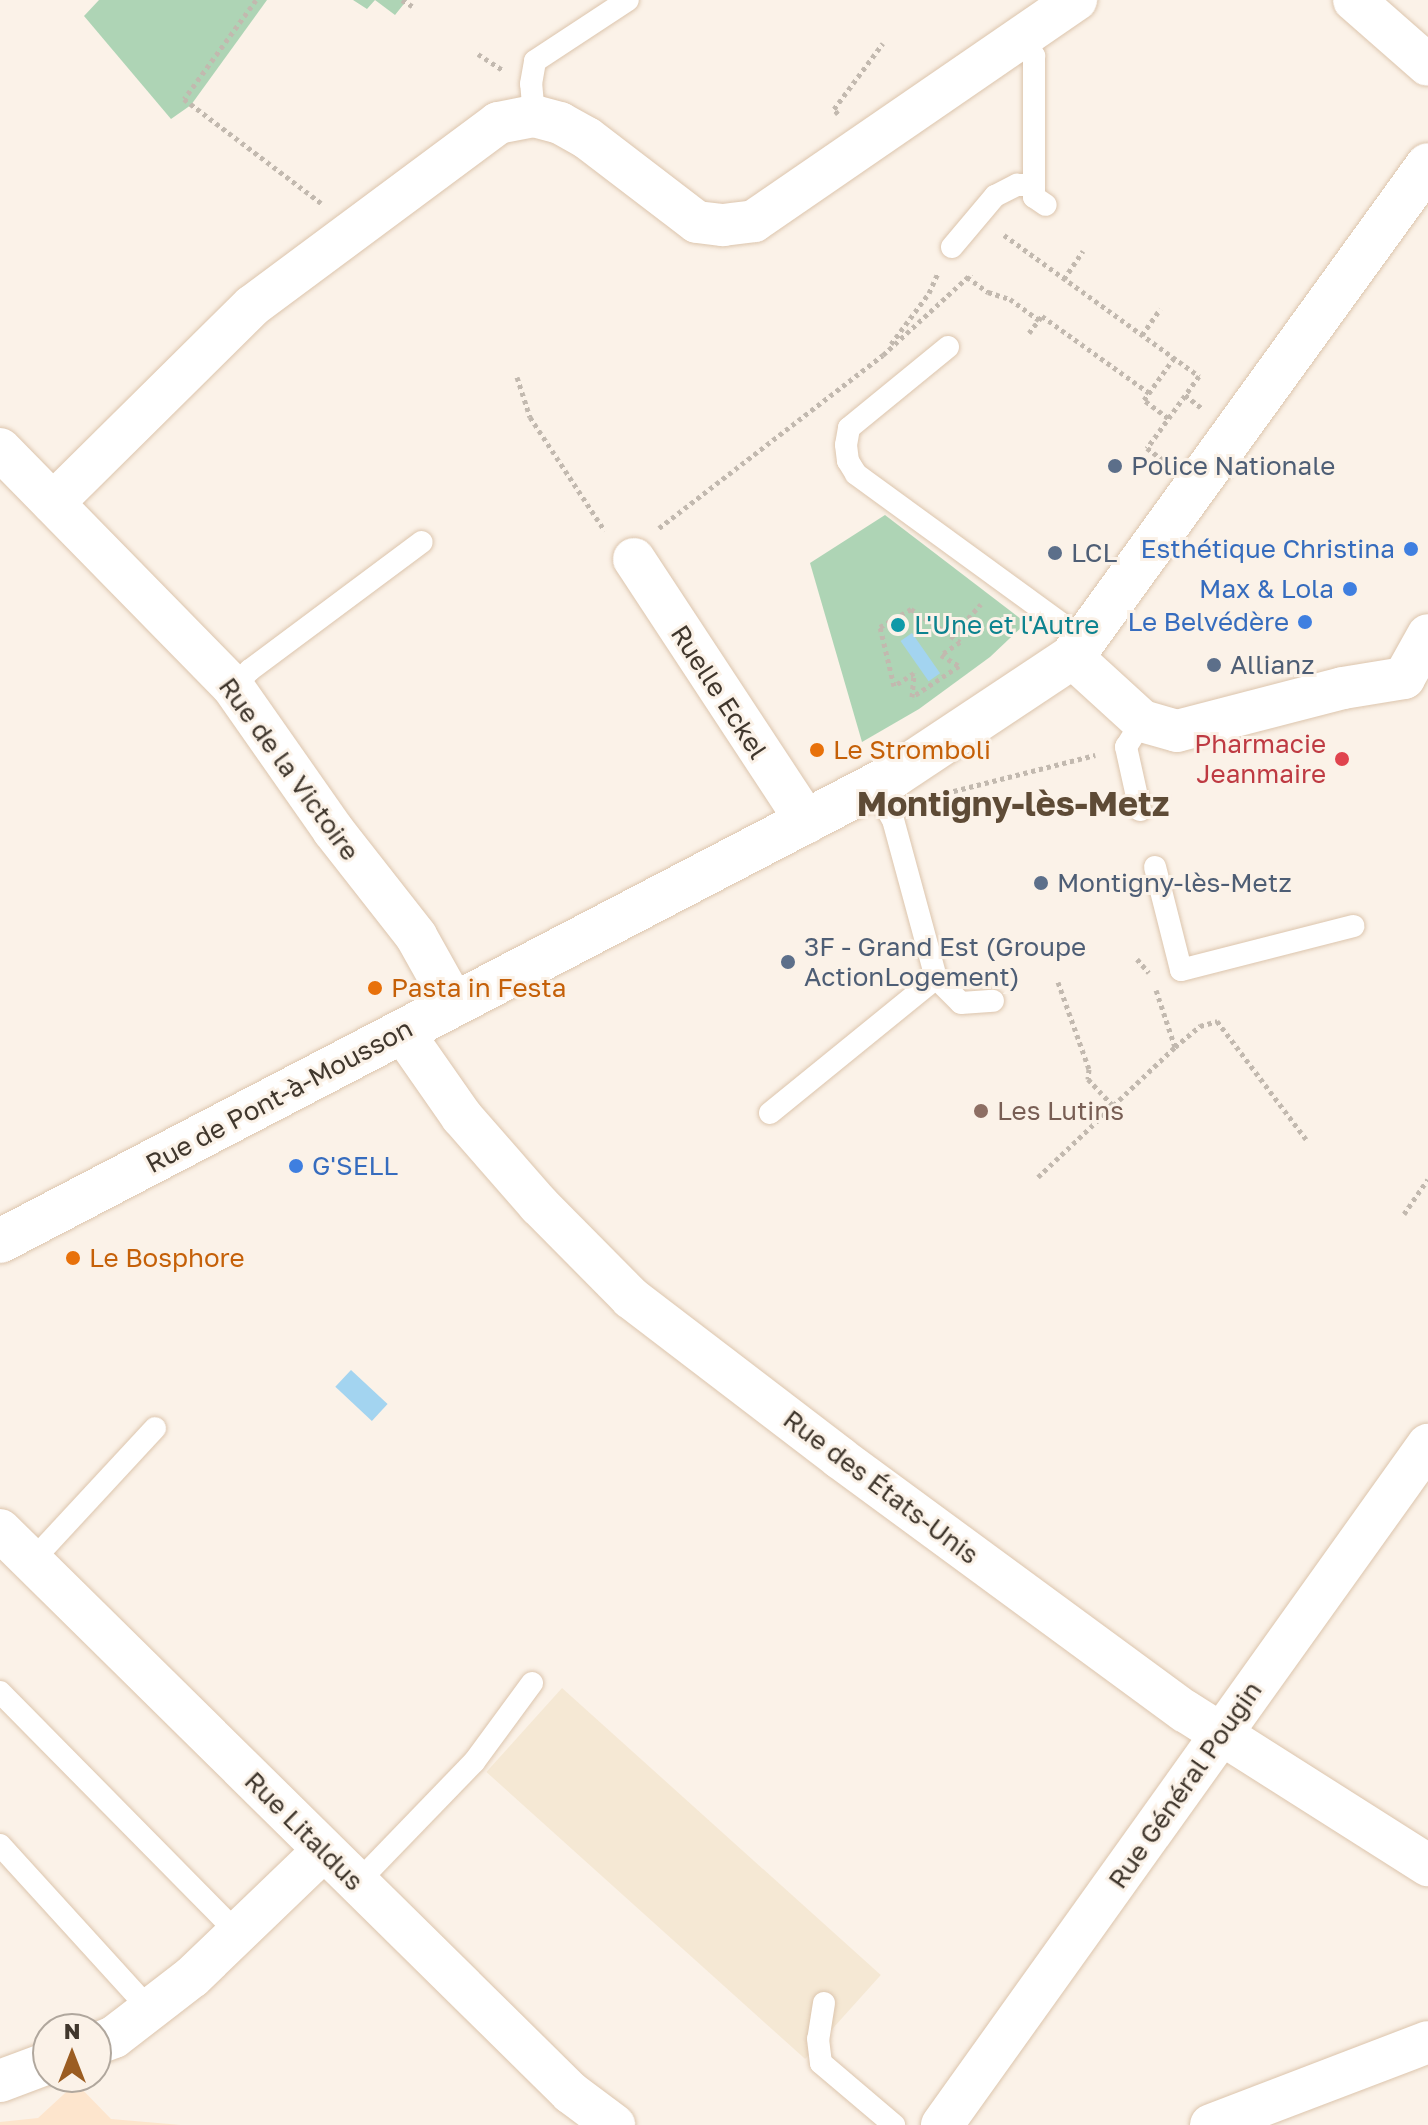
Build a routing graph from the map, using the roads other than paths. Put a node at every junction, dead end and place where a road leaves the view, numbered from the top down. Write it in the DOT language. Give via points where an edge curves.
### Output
graph roads {
  1 [pos="628,0"];
  2 [pos="1076,0"];
  3 [pos="1354,0"];
  4 [pos="1022,38"];
  5 [pos="1428,65"];
  6 [pos="534,116"];
  7 [pos="1428,165"];
  8 [pos="1034,185"];
  9 [pos="1046,205"];
  10 [pos="948,254"];
  11 [pos="948,347"];
  12 [pos="0,449"];
  13 [pos="53,503"];
  14 [pos="422,542"];
  15 [pos="634,559"];
  16 [pos="1428,635"];
  17 [pos="1078,649"];
  18 [pos="1420,679"];
  19 [pos="233,687"];
  20 [pos="1134,734"];
  21 [pos="883,803"];
  22 [pos="1140,810"];
  23 [pos="807,822"];
  24 [pos="1155,867"];
  25 [pos="1353,926"];
  26 [pos="936,978"];
  27 [pos="993,1001"];
  28 [pos="454,1004"];
  29 [pos="402,1031"];
  30 [pos="770,1113"];
  31 [pos="0,1241"];
  32 [pos="155,1428"];
  33 [pos="1428,1445"];
  34 [pos="0,1530"];
  35 [pos="32,1561"];
  36 [pos="532,1683"];
  37 [pos="0,1692"];
  38 [pos="1221,1734"];
  39 [pos="0,1845"];
  40 [pos="324,1850"];
  41 [pos="1428,1865"];
  42 [pos="357,1883"];
  43 [pos="238,1933"];
  44 [pos="824,2003"];
  45 [pos="150,2010"];
  46 [pos="112,2038"];
  47 [pos="1428,2042"];
  48 [pos="32,2069"];
  49 [pos="0,2081"];
  50 [pos="614,2125"];
  51 [pos="894,2125"];
  52 [pos="942,2125"];
  53 [pos="1211,2125"];
  1 -- 6 [label="lane" via="535,61"];
  2 -- 4 [label="street"];
  3 -- 5 [label="street"];
  4 -- 6 [label="street" via="754,221 697,222 587,138"];
  4 -- 8 [label="lane" via="1034,56"];
  6 -- 13 [label="street" via="498,123 252,306"];
  7 -- 17 [label="main road, Rue de Pont-à-Mousson"];
  8 -- 9 [label="lane" via="1034,197"];
  8 -- 10 [label="lane" via="1017,185 995,196"];
  11 -- 17 [label="lane" via="849,428 848,461 856,474 1002,581"];
  12 -- 13 [label="street, Rue de la Victoire"];
  13 -- 19 [label="street, Rue de la Victoire"];
  14 -- 19 [label="lane"];
  15 -- 23 [label="street, Ruelle Eckel"];
  16 -- 18 [label="street"];
  17 -- 20 [label="street"];
  17 -- 21 [label="main road, Rue de Pont-à-Mousson"];
  18 -- 20 [label="street" via="1343,688 1191,730"];
  19 -- 28 [label="street, Rue de la Victoire" via="333,830 416,936"];
  20 -- 22 [label="lane"];
  21 -- 23 [label="main road, Rue de Pont-à-Mousson"];
  21 -- 26 [label="lane"];
  23 -- 28 [label="main road, Rue de Pont-à-Mousson"];
  24 -- 25 [label="lane" via="1181,970"];
  26 -- 27 [label="lane" via="961,1003"];
  26 -- 30 [label="lane"];
  28 -- 29 [label="main road, Rue de Pont-à-Mousson"];
  29 -- 31 [label="main road, Rue de Pont-à-Mousson"];
  29 -- 38 [label="street, Rue des États-Unis" via="472,1128 631,1298 840,1458"];
  32 -- 35 [label="lane"];
  33 -- 38 [label="street, Rue Général Pougin"];
  34 -- 35 [label="street, Rue Litaldus"];
  35 -- 40 [label="street, Rue Litaldus"];
  36 -- 42 [label="lane" via="474,1762"];
  37 -- 43 [label="lane"];
  38 -- 41 [label="street, Rue des États-Unis"];
  38 -- 52 [label="street, Rue Général Pougin"];
  39 -- 45 [label="lane"];
  40 -- 42 [label="street, Rue Litaldus"];
  40 -- 43 [label="street"];
  42 -- 50 [label="street, Rue Litaldus" via="571,2093"];
  43 -- 45 [label="street"];
  44 -- 51 [label="lane" via="818,2039 821,2063"];
  45 -- 46 [label="street"];
  47 -- 53 [label="street"];
  48 -- 49 [label="street"];
}
